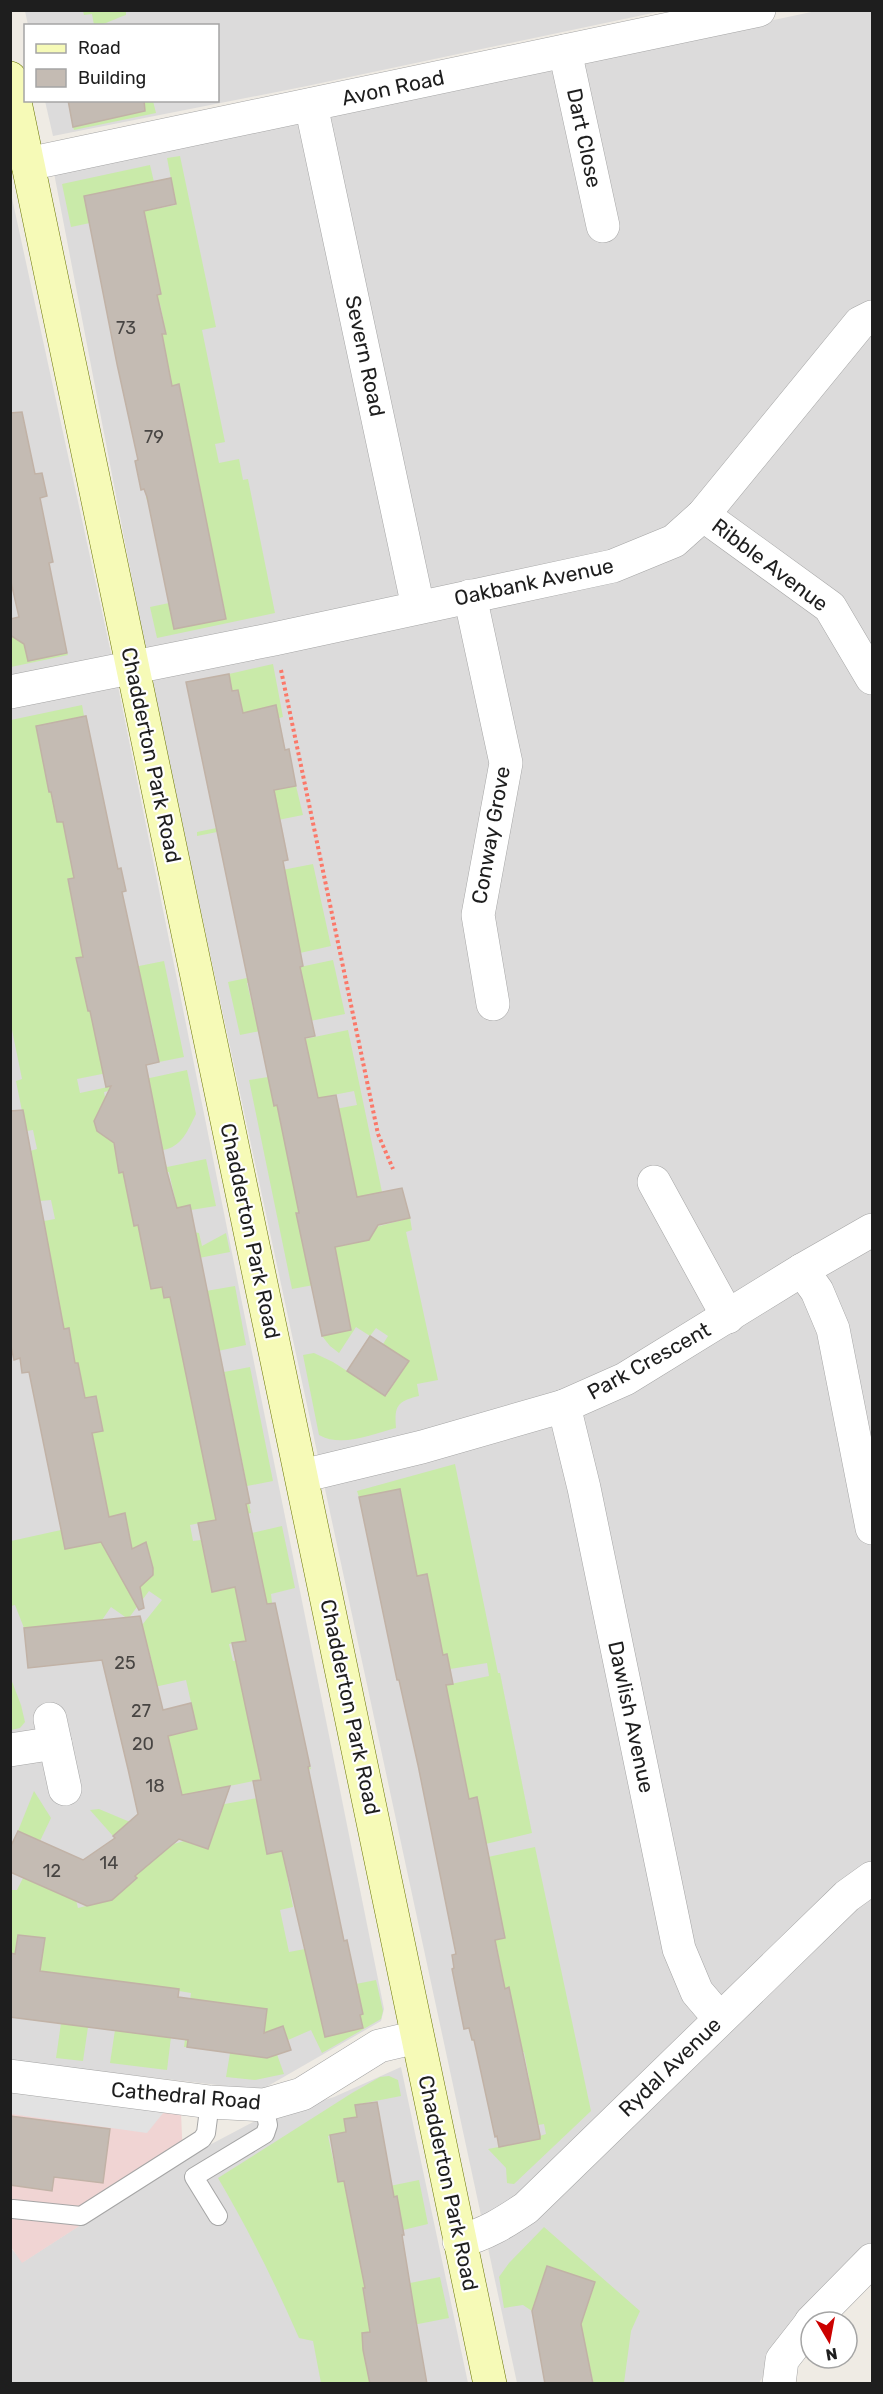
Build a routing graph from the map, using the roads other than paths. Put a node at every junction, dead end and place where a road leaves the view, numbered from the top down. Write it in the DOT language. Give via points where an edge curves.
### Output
graph roads {
  1 [pos="759,10"];
  2 [pos="565,51"];
  3 [pos="10,78"];
  4 [pos="311,105"];
  5 [pos="28,164"];
  6 [pos="603,226"];
  7 [pos="873,317"];
  8 [pos="703,515"];
  9 [pos="470,596"];
  10 [pos="418,607"];
  11 [pos="132,667"];
  12 [pos="873,678"];
  13 [pos="10,692"];
  14 [pos="493,1004"];
  15 [pos="654,1182"];
  16 [pos="873,1230"];
  17 [pos="802,1270"];
  18 [pos="728,1317"];
  19 [pos="564,1406"];
  20 [pos="302,1476"];
  21 [pos="873,1528"];
  22 [pos="10,1750"];
  23 [pos="65,1790"];
  24 [pos="873,1878"];
  25 [pos="720,2019"];
  26 [pos="417,2037"];
  27 [pos="10,2076"];
  28 [pos="210,2102"];
  29 [pos="264,2105"];
  30 [pos="14,2209"];
  31 [pos="218,2216"];
  32 [pos="459,2241"];
  33 [pos="873,2260"];
  34 [pos="823,2310"];
  35 [pos="799,2338"];
  36 [pos="490,2384"];
  37 [pos="779,2384"];
  1 -- 2 [label="street, Avon Road"];
  2 -- 4 [label="street, Avon Road"];
  2 -- 6 [label="street, Dart Close"];
  3 -- 5 [label="street, Chadderton Park Road"];
  4 -- 5 [label="street, Avon Road"];
  4 -- 10 [label="street, Severn Road"];
  5 -- 11 [label="street, Chadderton Park Road"];
  7 -- 8 [label="street, Oakbank Avenue" via="860,323"];
  8 -- 9 [label="street, Oakbank Avenue" via="674,541 613,566"];
  8 -- 12 [label="street, Ribble Avenue" via="830,607"];
  9 -- 10 [label="street, Oakbank Avenue"];
  9 -- 14 [label="street, Conway Grove" via="506,763 478,915"];
  10 -- 11 [label="street, Oakbank Avenue"];
  11 -- 13 [label="street, Oakbank Avenue"];
  11 -- 20 [label="street, Chadderton Park Road"];
  15 -- 18 [label="street"];
  16 -- 17 [label="street, Park Crescent"];
  17 -- 18 [label="street, Park Crescent"];
  17 -- 21 [label="street" via="822,1299 833,1329"];
  18 -- 19 [label="street, Park Crescent" via="625,1379"];
  19 -- 20 [label="street, Park Crescent"];
  19 -- 25 [label="street, Dawlish Avenue" via="679,1949 698,1992"];
  20 -- 26 [label="street, Chadderton Park Road"];
  22 -- 23 [label="street" via="53,1731"];
  24 -- 25 [label="street, Rydal Avenue" via="847,1896"];
  25 -- 32 [label="street, Rydal Avenue" via="526,2208 501,2225"];
  26 -- 29 [label="street, Cathedral Road" via="380,2046 302,2094"];
  26 -- 32 [label="street, Chadderton Park Road"];
  27 -- 28 [label="street, Cathedral Road"];
  28 -- 29 [label="street, Cathedral Road"];
  28 -- 30 [label="lane" via="202,2139 81,2216"];
  29 -- 31 [label="lane" via="268,2125 265,2134 194,2177"];
  32 -- 36 [label="street, Chadderton Park Road"];
  33 -- 34 [label="street"];
  35 -- 37 [label="street" via="782,2360"];
}
